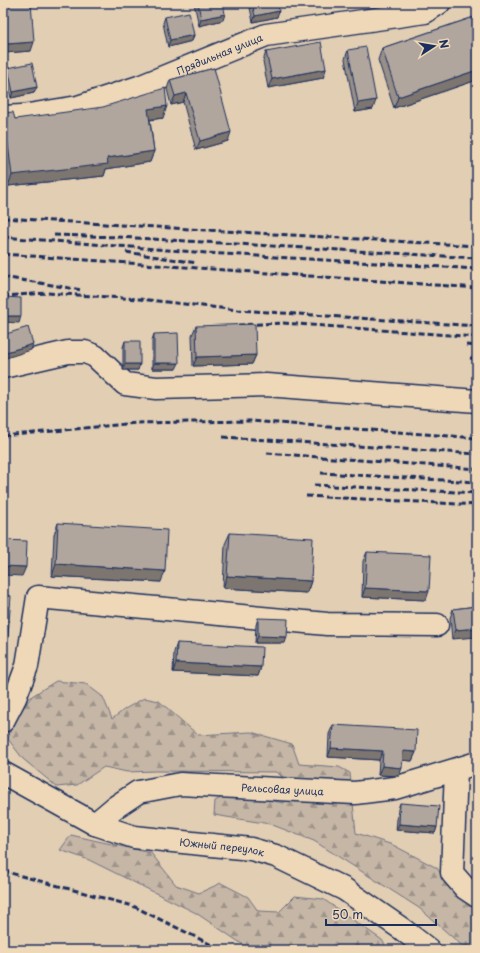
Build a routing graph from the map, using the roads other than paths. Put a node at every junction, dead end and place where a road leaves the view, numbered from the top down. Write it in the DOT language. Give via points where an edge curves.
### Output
graph roads {
  1 [pos="439,3"];
  2 [pos="3,117"];
  3 [pos="3,367"];
  4 [pos="477,400"];
  5 [pos="437,625"];
  6 [pos="3,721"];
  7 [pos="477,763"];
  8 [pos="456,770"];
  9 [pos="3,773"];
  10 [pos="95,824"];
  11 [pos="477,896"];
  12 [pos="429,950"];
  1 -- 2 [label="street, Прядильная улица" via="425,12 266,35 139,87 78,107"];
  3 -- 4 [label="street" via="68,352 85,352 95,356 125,384 156,388 266,385"];
  5 -- 6 [label="street" via="327,624 38,597 27,666"];
  7 -- 8 [label="street, Рельсовая улица"];
  8 -- 10 [label="street, Рельсовая улица" via="395,788 355,794 180,784 138,792"];
  8 -- 11 [label="street" via="452,873 465,888"];
  9 -- 10 [label="street, Южный переулок"];
  10 -- 12 [label="street, Южный переулок" via="134,837 251,849 276,856 344,889"];
}
